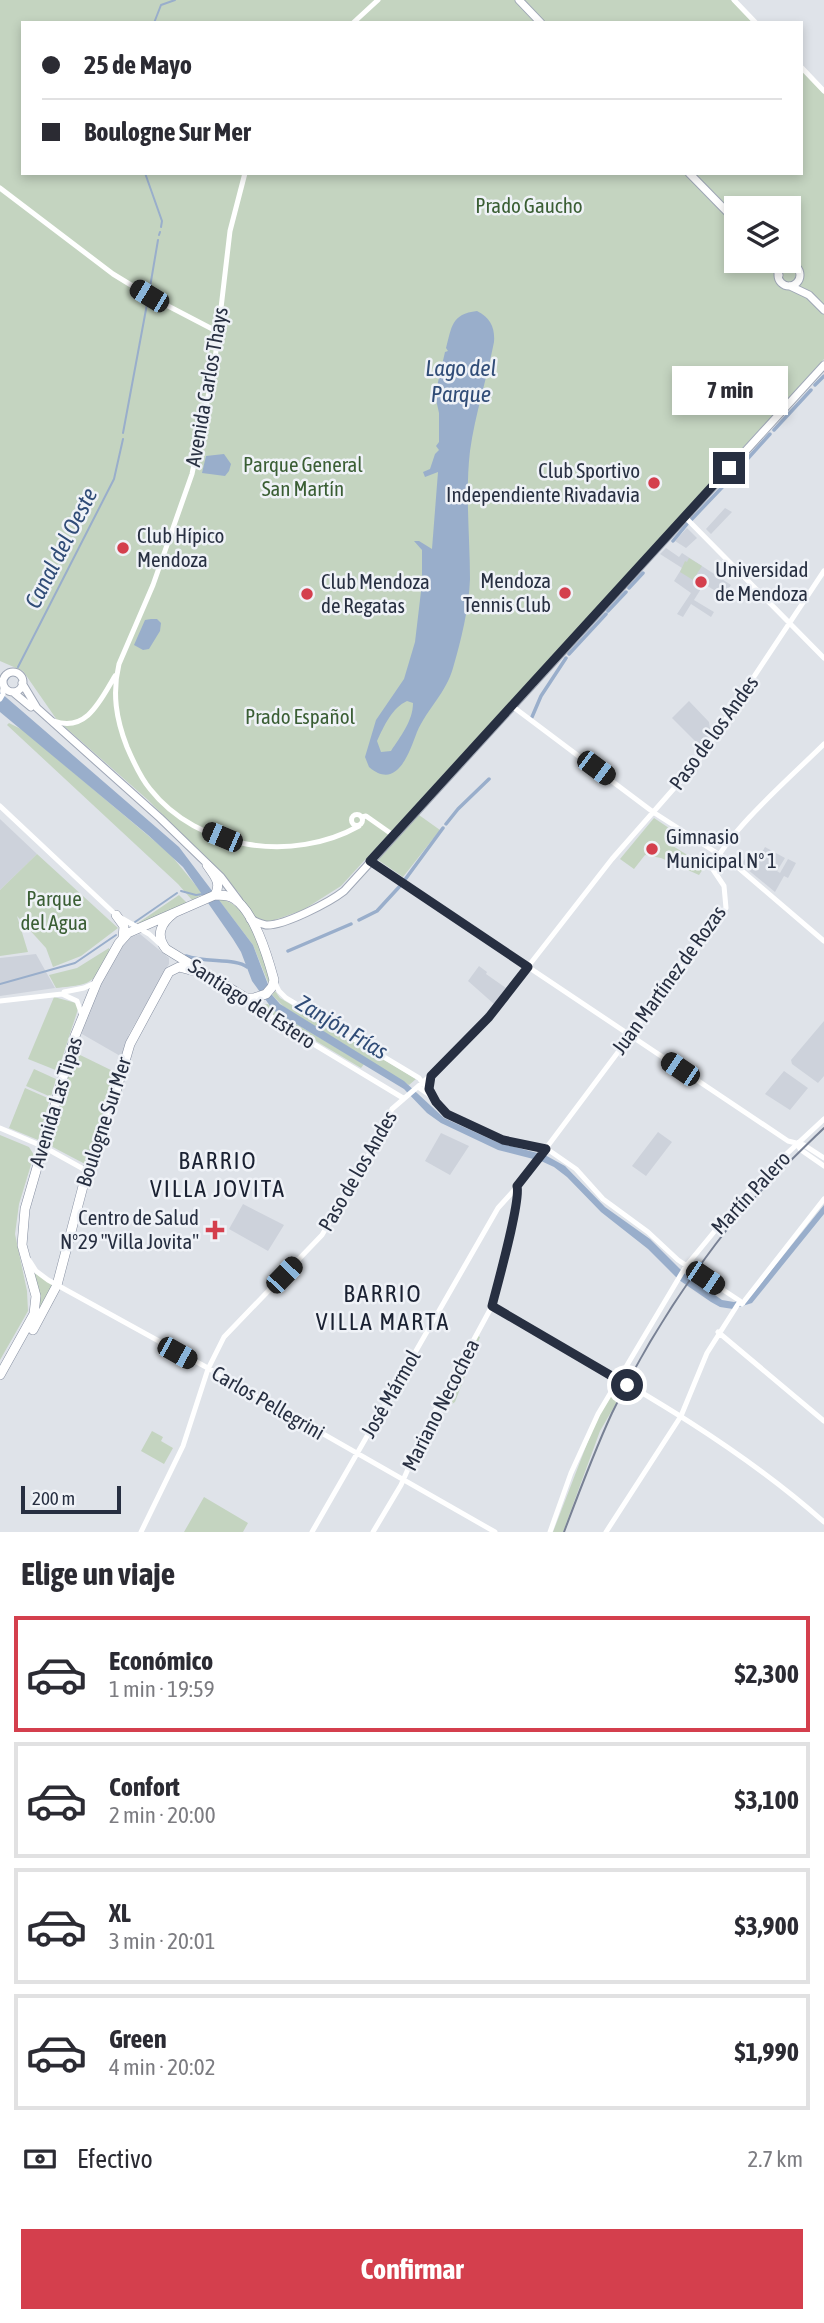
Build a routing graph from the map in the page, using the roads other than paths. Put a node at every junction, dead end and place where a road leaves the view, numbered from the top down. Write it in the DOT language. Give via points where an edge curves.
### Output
graph roads {
  1 [pos="379,0"];
  2 [pos="519,0"];
  3 [pos="734,0"];
  4 [pos="355,21"];
  5 [pos="539,21"];
  6 [pos="755,21"];
  7 [pos="803,69"];
  8 [pos="824,91"];
  9 [pos="244,175"];
  10 [pos="691,175"];
  11 [pos="0,188"];
  12 [pos="724,209"];
  13 [pos="800,273"];
  14 [pos="779,275"];
  15 [pos="800,276"];
  16 [pos="790,286"];
  17 [pos="809,295"];
  18 [pos="824,310"];
  19 [pos="218,332"];
  20 [pos="824,365"];
  21 [pos="685,517"];
  22 [pos="824,571"];
  23 [pos="790,623"];
  24 [pos="824,658"];
  25 [pos="4,672"];
  26 [pos="117,674"];
  27 [pos="2,682"];
  28 [pos="22,683"];
  29 [pos="7,694"];
  30 [pos="512,706"];
  31 [pos="49,719"];
  32 [pos="824,744"];
  33 [pos="122,784"];
  34 [pos="0,806"];
  35 [pos="653,812"];
  36 [pos="352,822"];
  37 [pos="361,822"];
  38 [pos="338,834"];
  39 [pos="393,835"];
  40 [pos="720,853"];
  41 [pos="370,861"];
  42 [pos="207,865"];
  43 [pos="211,897"];
  44 [pos="174,913"];
  45 [pos="247,914"];
  46 [pos="116,915"];
  47 [pos="275,924"];
  48 [pos="139,928"];
  49 [pos="123,938"];
  50 [pos="824,941"];
  51 [pos="263,944"];
  52 [pos="166,949"];
  53 [pos="528,967"];
  54 [pos="274,980"];
  55 [pos="97,982"];
  56 [pos="223,984"];
  57 [pos="51,994"];
  58 [pos="246,998"];
  59 [pos="0,1001"];
  60 [pos="82,1015"];
  61 [pos="630,1035"];
  62 [pos="431,1076"];
  63 [pos="424,1082"];
  64 [pos="429,1089"];
  65 [pos="414,1090"];
  66 [pos="403,1098"];
  67 [pos="436,1102"];
  68 [pos="824,1119"];
  69 [pos="0,1128"];
  70 [pos="797,1144"];
  71 [pos="42,1146"];
  72 [pos="541,1155"];
  73 [pos="824,1158"];
  74 [pos="824,1166"];
  75 [pos="87,1171"];
  76 [pos="517,1186"];
  77 [pos="824,1199"];
  78 [pos="22,1238"];
  79 [pos="696,1253"];
  80 [pos="675,1257"];
  81 [pos="682,1273"];
  82 [pos="57,1285"];
  83 [pos="740,1304"];
  84 [pos="492,1306"];
  85 [pos="28,1332"];
  86 [pos="719,1334"];
  87 [pos="208,1368"];
  88 [pos="0,1375"];
  89 [pos="617,1379"];
  90 [pos="0,1386"];
  91 [pos="681,1416"];
  92 [pos="824,1421"];
  93 [pos="357,1454"];
  94 [pos="403,1480"];
  95 [pos="824,1522"];
  96 [pos="141,1532"];
  97 [pos="312,1532"];
  98 [pos="373,1532"];
  99 [pos="495,1532"];
  100 [pos="550,1532"];
  101 [pos="606,1532"];
  1 -- 4 [label="street"];
  2 -- 5 [label="main road"];
  3 -- 6 [label="street"];
  7 -- 8 [label="street"];
  9 -- 19 [label="street, Avenida Carlos Thays" via="230,231"];
  10 -- 12 [label="main road"];
  11 -- 19 [label="street" via="113,274"];
  13 -- 15 [label="main road"];
  14 -- 16 [label="main road" via="782,284"];
  15 -- 16 [label="main road"];
  15 -- 17 [label="main road"];
  16 -- 17 [label="main road"];
  17 -- 18 [label="main road"];
  19 -- 26 [label="street, Avenida Carlos Thays" via="211,390 192,474"];
  20 -- 21 [label="main road"];
  21 -- 23 [label="street"];
  21 -- 30 [label="main road"];
  22 -- 23 [label="street, Paso de los Andes"];
  23 -- 24 [label="street"];
  23 -- 35 [label="street, Paso de los Andes" via="698,761"];
  25 -- 27 [label="main road"];
  25 -- 28 [label="main road" via="17,673"];
  26 -- 31 [label="street, Avenida Carlos Thays" via="83,720 65,724"];
  26 -- 38 [label="street, Avenida Carlos Thays" via="117,714 132,758 148,787 179,816 222,837 269,846 304,846"];
  27 -- 29 [label="main road"];
  28 -- 29 [label="main road"];
  28 -- 31 [label="main road" via="30,700"];
  29 -- 33 [label="main road"];
  30 -- 35 [label="street"];
  30 -- 39 [label="main road"];
  31 -- 33 [label="main road"];
  32 -- 40 [label="street"];
  33 -- 42 [label="main road"];
  34 -- 46 [label="street, Santiago del Estero"];
  35 -- 40 [label="street"];
  35 -- 53 [label="street, Paso de los Andes"];
  36 -- 37 [label="street"];
  36 -- 37 [label="street, Avenida Carlos Thays" via="355,815"];
  36 -- 38 [label="street, Avenida Carlos Thays"];
  37 -- 38 [label="street, Avenida Carlos Thays"];
  37 -- 39 [label="street" via="378,825"];
  39 -- 41 [label="main road"];
  40 -- 50 [label="street"];
  40 -- 61 [label="street, Juan Martínez de Rozas" via="712,868 724,886 726,908"];
  41 -- 47 [label="main road" via="333,899"];
  41 -- 53 [label="street"];
  42 -- 43 [label="highway" via="219,886"];
  42 -- 45 [label="main road"];
  43 -- 44 [label="highway, Avenida Las Tipas"];
  43 -- 45 [label="highway" via="231,897"];
  44 -- 48 [label="highway, Avenida Las Tipas"];
  44 -- 52 [label="highway" via="160,930"];
  45 -- 47 [label="main road" via="261,924"];
  45 -- 51 [label="highway"];
  46 -- 48 [label="street, Santiago del Estero"];
  46 -- 49 [label="highway" via="124,926"];
  47 -- 51 [label="main road"];
  48 -- 49 [label="highway, Avenida Las Tipas"];
  48 -- 52 [label="street, Santiago del Estero"];
  49 -- 55 [label="highway, Avenida Las Tipas"];
  51 -- 54 [label="highway"];
  52 -- 56 [label="highway, Santiago del Estero"];
  53 -- 61 [label="street"];
  53 -- 62 [label="street, Paso de los Andes" via="489,1017"];
  54 -- 58 [label="highway" via="271,990 262,996"];
  54 -- 63 [label="street" via="286,998"];
  55 -- 57 [label="street"];
  55 -- 60 [label="highway, Avenida Las Tipas"];
  56 -- 58 [label="highway, Santiago del Estero"];
  56 -- 75 [label="highway, Boulogne Sur Mer" via="183,967 166,975 130,1044"];
  57 -- 59 [label="street"];
  57 -- 60 [label="street" via="73,998"];
  58 -- 66 [label="street, Santiago del Estero"];
  60 -- 71 [label="highway, Avenida Las Tipas"];
  61 -- 70 [label="street"];
  61 -- 72 [label="street, Juan Martínez de Rozas"];
  62 -- 63 [label="street, Paso de los Andes"];
  62 -- 64 [label="street"];
  63 -- 64 [label="street"];
  63 -- 65 [label="street, Paso de los Andes"];
  64 -- 67 [label="street"];
  65 -- 66 [label="street, Paso de los Andes"];
  65 -- 67 [label="street"];
  66 -- 87 [label="street, Paso de los Andes" via="387,1115 322,1235 230,1330"];
  67 -- 72 [label="street" via="450,1116"];
  68 -- 70 [label="street, Martín Palero"];
  69 -- 71 [label="street"];
  70 -- 73 [label="street"];
  70 -- 74 [label="street"];
  70 -- 79 [label="street, Martín Palero" via="751,1187"];
  71 -- 75 [label="street"];
  71 -- 78 [label="highway, Avenida Las Tipas" via="26,1203"];
  72 -- 76 [label="street"];
  72 -- 80 [label="street" via="572,1166 603,1199"];
  75 -- 82 [label="highway, Boulogne Sur Mer"];
  76 -- 84 [label="street, Mariano Necochea"];
  76 -- 93 [label="street, José Mármol" via="498,1208"];
  77 -- 83 [label="street"];
  78 -- 82 [label="street, Carlos Pellegrini" via="37,1271"];
  78 -- 85 [label="highway, Avenida Las Tipas" via="36,1296"];
  79 -- 80 [label="street" via="685,1259"];
  79 -- 81 [label="street, Martín Palero"];
  80 -- 81 [label="street"];
  81 -- 83 [label="street"];
  81 -- 89 [label="street, Martín Palero"];
  82 -- 85 [label="highway, Boulogne Sur Mer"];
  82 -- 87 [label="street, Carlos Pellegrini"];
  83 -- 86 [label="street"];
  84 -- 89 [label="street"];
  84 -- 94 [label="street, Mariano Necochea"];
  85 -- 88 [label="highway"];
  85 -- 90 [label="highway"];
  86 -- 91 [label="street"];
  86 -- 92 [label="street"];
  87 -- 93 [label="street, Carlos Pellegrini"];
  87 -- 96 [label="street, Paso de los Andes" via="183,1446"];
  89 -- 91 [label="street"];
  89 -- 100 [label="street, Martín Palero" via="571,1473"];
  91 -- 95 [label="street" via="788,1490"];
  91 -- 101 [label="street"];
  93 -- 94 [label="street, Carlos Pellegrini"];
  93 -- 97 [label="street, José Mármol"];
  94 -- 98 [label="street, Mariano Necochea"];
  94 -- 99 [label="street, Carlos Pellegrini"];
}
